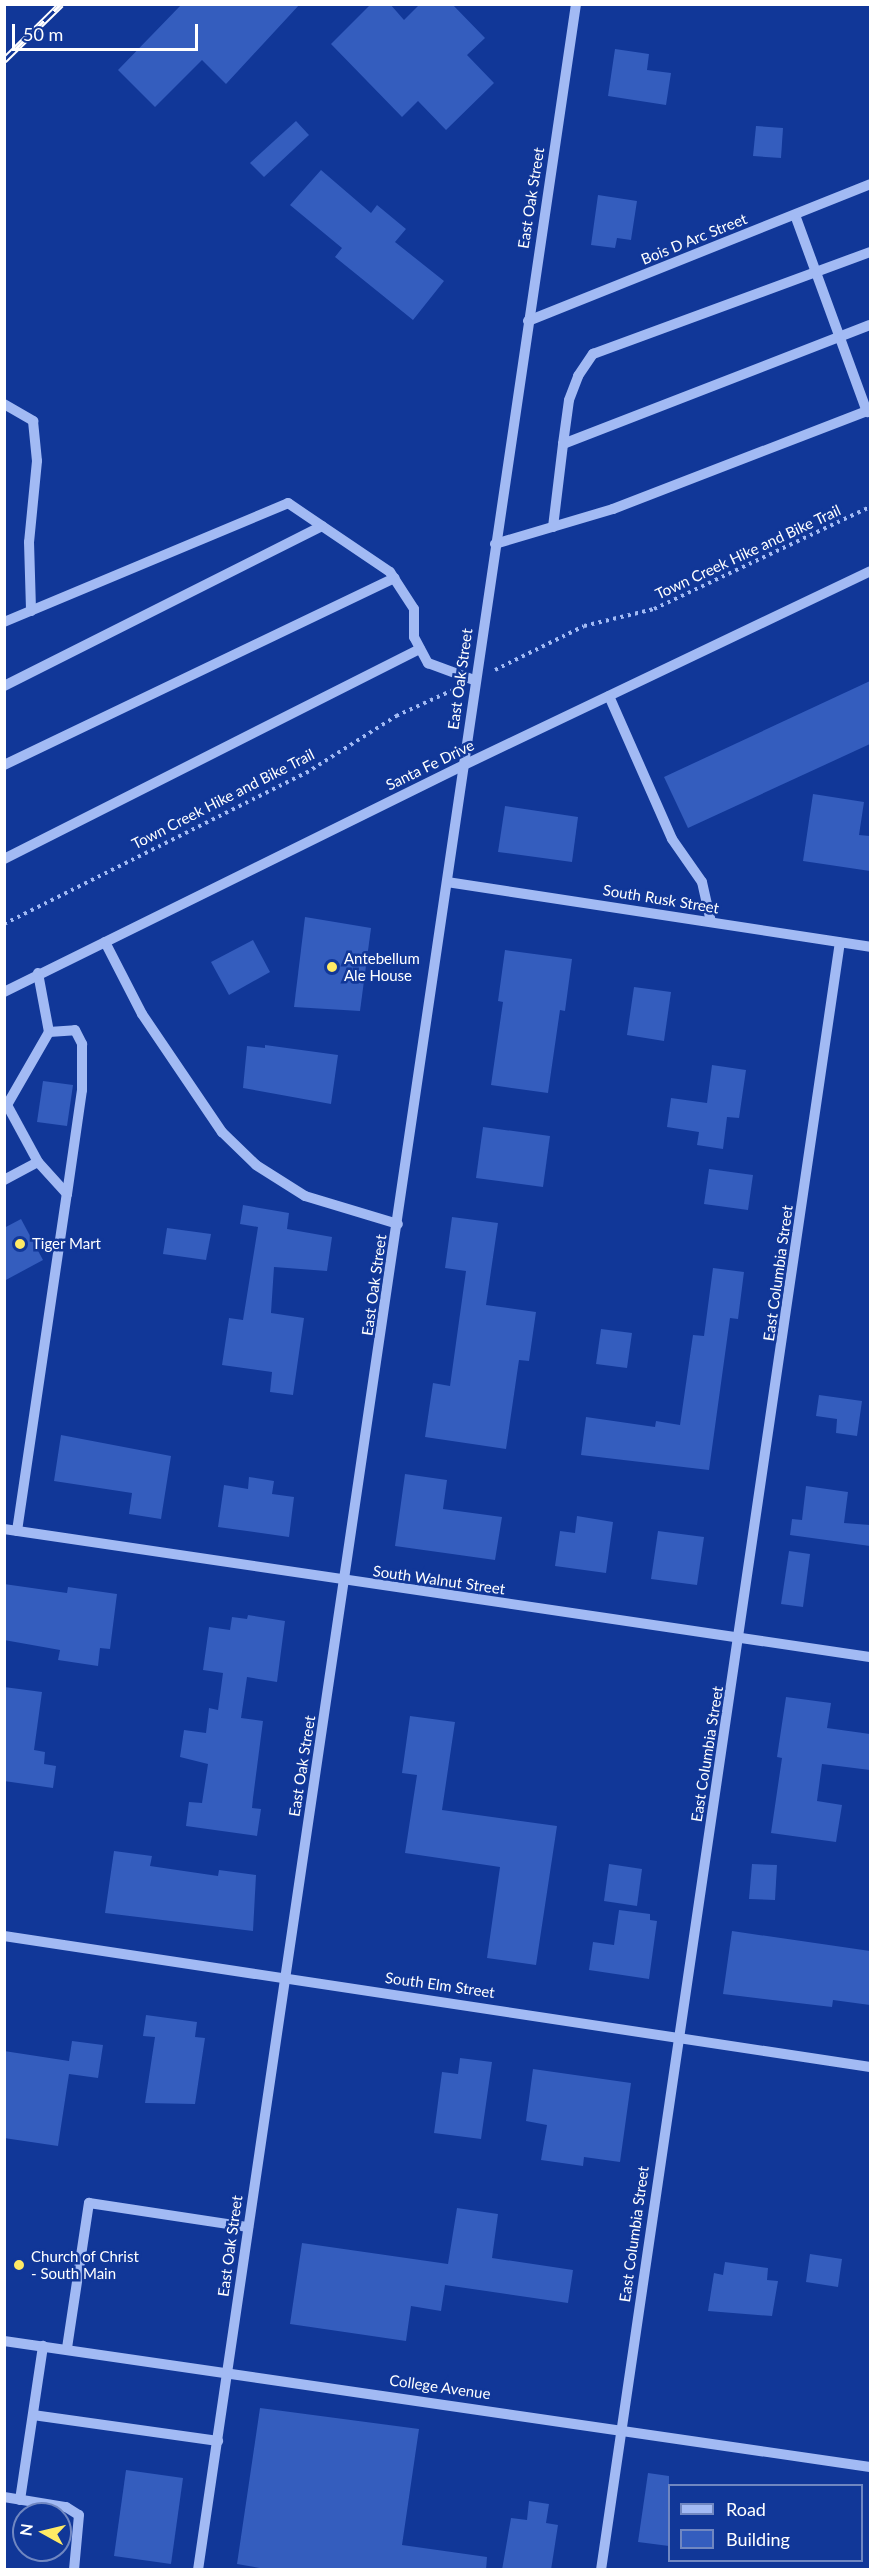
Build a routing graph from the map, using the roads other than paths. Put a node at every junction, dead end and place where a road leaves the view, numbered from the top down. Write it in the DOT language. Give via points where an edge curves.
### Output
graph roads {
  1 [pos="576,4"];
  2 [pos="870,184"];
  3 [pos="795,215"];
  4 [pos="870,252"];
  5 [pos="817,273"];
  6 [pos="528,321"];
  7 [pos="870,325"];
  8 [pos="839,337"];
  9 [pos="4,404"];
  10 [pos="869,411"];
  11 [pos="563,444"];
  12 [pos="322,526"];
  13 [pos="553,527"];
  14 [pos="495,544"];
  15 [pos="870,571"];
  16 [pos="394,578"];
  17 [pos="31,611"];
  18 [pos="4,622"];
  19 [pos="420,649"];
  20 [pos="474,681"];
  21 [pos="4,686"];
  22 [pos="609,696"];
  23 [pos="4,765"];
  24 [pos="464,765"];
  25 [pos="4,859"];
  26 [pos="447,882"];
  27 [pos="711,922"];
  28 [pos="105,942"];
  29 [pos="840,942"];
  30 [pos="870,947"];
  31 [pos="38,973"];
  32 [pos="4,993"];
  33 [pos="50,1032"];
  34 [pos="6,1105"];
  35 [pos="38,1162"];
  36 [pos="4,1180"];
  37 [pos="67,1194"];
  38 [pos="398,1224"];
  39 [pos="4,1529"];
  40 [pos="17,1531"];
  41 [pos="345,1582"];
  42 [pos="740,1637"];
  43 [pos="870,1657"];
  44 [pos="4,1936"];
  45 [pos="285,1977"];
  46 [pos="677,2035"];
  47 [pos="870,2067"];
  48 [pos="248,2227"];
  49 [pos="4,2341"];
  50 [pos="43,2346"];
  51 [pos="67,2348"];
  52 [pos="228,2372"];
  53 [pos="33,2415"];
  54 [pos="621,2429"];
  55 [pos="218,2441"];
  56 [pos="870,2467"];
  57 [pos="4,2497"];
  58 [pos="20,2499"];
  59 [pos="74,2570"];
  60 [pos="198,2570"];
  61 [pos="601,2570"];
  1 -- 6 [label="street, East Oak Street"];
  2 -- 3 [label="street, Bois D Arc Street"];
  3 -- 5 [label="street"];
  3 -- 6 [label="street, Bois D Arc Street"];
  4 -- 5 [label="street"];
  5 -- 8 [label="street"];
  5 -- 11 [label="street" via="593,354 578,376 569,400"];
  6 -- 14 [label="street, East Oak Street"];
  7 -- 8 [label="street"];
  8 -- 10 [label="street"];
  8 -- 11 [label="street"];
  9 -- 17 [label="street" via="33,421 37,461 29,543"];
  10 -- 13 [label="street" via="613,509"];
  11 -- 13 [label="street"];
  12 -- 16 [label="street"];
  12 -- 17 [label="street" via="288,503"];
  12 -- 21 [label="street"];
  13 -- 14 [label="street"];
  14 -- 20 [label="street, East Oak Street"];
  15 -- 22 [label="street, Santa Fe Drive"];
  16 -- 19 [label="street" via="414,609 414,637"];
  16 -- 23 [label="street"];
  17 -- 18 [label="street"];
  19 -- 20 [label="street" via="428,663"];
  19 -- 25 [label="street"];
  20 -- 24 [label="street, East Oak Street"];
  22 -- 24 [label="street, Santa Fe Drive"];
  22 -- 27 [label="street" via="672,839 702,882"];
  24 -- 26 [label="street, East Oak Street"];
  24 -- 28 [label="street, Santa Fe Drive"];
  26 -- 27 [label="street, South Rusk Street"];
  26 -- 38 [label="street, East Oak Street"];
  27 -- 29 [label="street, South Rusk Street"];
  28 -- 31 [label="street, Santa Fe Drive"];
  28 -- 38 [label="street" via="142,1014 222,1132 256,1165 305,1196"];
  29 -- 30 [label="street, South Rusk Street"];
  29 -- 42 [label="street, East Columbia Street"];
  31 -- 32 [label="street, Santa Fe Drive"];
  31 -- 33 [label="street"];
  33 -- 34 [label="street"];
  33 -- 37 [label="street" via="75,1030 82,1044 82,1090"];
  34 -- 35 [label="street"];
  35 -- 36 [label="street"];
  35 -- 37 [label="street"];
  37 -- 40 [label="street"];
  38 -- 41 [label="street, East Oak Street"];
  39 -- 40 [label="street, South Walnut Street"];
  40 -- 41 [label="street, South Walnut Street"];
  41 -- 42 [label="street, South Walnut Street"];
  41 -- 45 [label="street, East Oak Street"];
  42 -- 43 [label="street, South Walnut Street"];
  42 -- 46 [label="street, East Columbia Street"];
  44 -- 45 [label="street, South Elm Street"];
  45 -- 46 [label="street, South Elm Street"];
  45 -- 48 [label="street, East Oak Street"];
  46 -- 47 [label="street, South Elm Street"];
  46 -- 54 [label="street, East Columbia Street"];
  48 -- 51 [label="street" via="89,2203"];
  48 -- 52 [label="street, East Oak Street"];
  49 -- 50 [label="street, College Avenue"];
  50 -- 51 [label="street, College Avenue"];
  50 -- 53 [label="street"];
  51 -- 52 [label="street, College Avenue"];
  52 -- 54 [label="street, College Avenue"];
  52 -- 55 [label="street, East Oak Street"];
  53 -- 55 [label="street"];
  53 -- 58 [label="street"];
  54 -- 56 [label="street, College Avenue"];
  54 -- 61 [label="street, East Columbia Street"];
  55 -- 60 [label="street, East Oak Street"];
  57 -- 58 [label="street"];
  58 -- 59 [label="street" via="66,2507 79,2515"];
}
